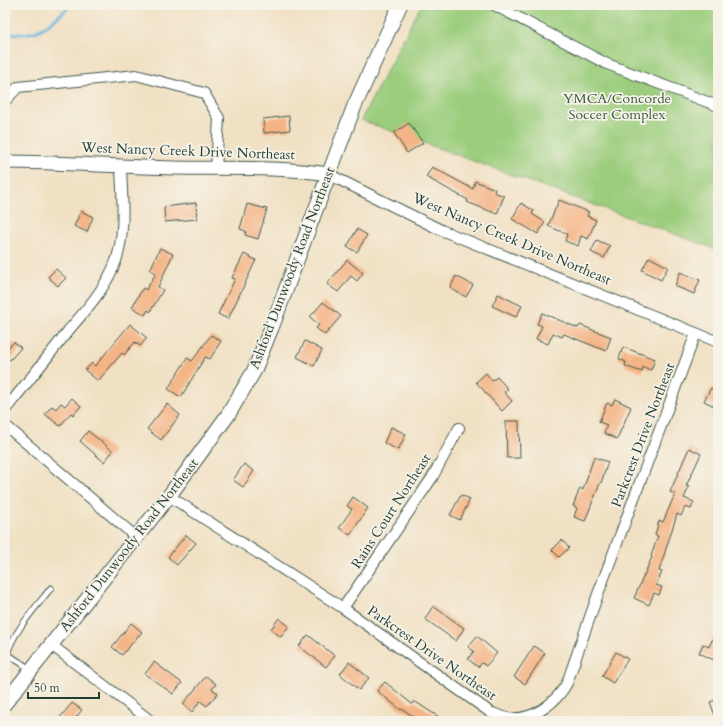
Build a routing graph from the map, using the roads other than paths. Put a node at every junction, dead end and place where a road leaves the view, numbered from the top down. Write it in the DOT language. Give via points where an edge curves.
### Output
graph roads {
  1 [pos="400,5"];
  2 [pos="494,5"];
  3 [pos="5,101"];
  4 [pos="718,106"];
  5 [pos="5,162"];
  6 [pos="121,167"];
  7 [pos="216,169"];
  8 [pos="328,174"];
  9 [pos="696,334"];
  10 [pos="718,342"];
  11 [pos="5,410"];
  12 [pos="5,425"];
  13 [pos="459,428"];
  14 [pos="169,496"];
  15 [pos="136,537"];
  16 [pos="51,588"];
  17 [pos="343,608"];
  18 [pos="50,644"];
  19 [pos="6,656"];
  20 [pos="31,669"];
  21 [pos="5,703"];
  22 [pos="152,721"];
  1 -- 8 [label="main road, Ashford Dunwoody Road Northeast" via="354,107"];
  2 -- 4 [label="street" via="607,64"];
  3 -- 7 [label="street" via="18,87 136,75 204,93 219,118"];
  5 -- 6 [label="street, West Nancy Creek Drive Northeast"];
  6 -- 7 [label="street, West Nancy Creek Drive Northeast"];
  6 -- 11 [label="street" via="121,240 107,281"];
  7 -- 8 [label="street, West Nancy Creek Drive Northeast" via="294,170"];
  8 -- 9 [label="street, West Nancy Creek Drive Northeast" via="441,230"];
  8 -- 14 [label="main road, Ashford Dunwoody Road Northeast" via="254,371 228,415"];
  9 -- 10 [label="street, West Nancy Creek Drive Northeast"];
  9 -- 17 [label="street, Parkcrest Drive Northeast" via="567,683 560,695 547,706 534,714 520,718 506,718 490,712"];
  12 -- 15 [label="street"];
  13 -- 17 [label="street, Rains Court Northeast" via="432,478"];
  14 -- 15 [label="main road, Ashford Dunwoody Road Northeast"];
  14 -- 17 [label="street, Parkcrest Drive Northeast"];
  15 -- 18 [label="main road, Ashford Dunwoody Road Northeast"];
  16 -- 19 [label="lane" via="12,642"];
  18 -- 20 [label="main road, Ashford Dunwoody Road Northeast"];
  18 -- 22 [label="street"];
  19 -- 20 [label="lane" via="12,656"];
  20 -- 21 [label="main road, Ashford Dunwoody Road Northeast"];
}
